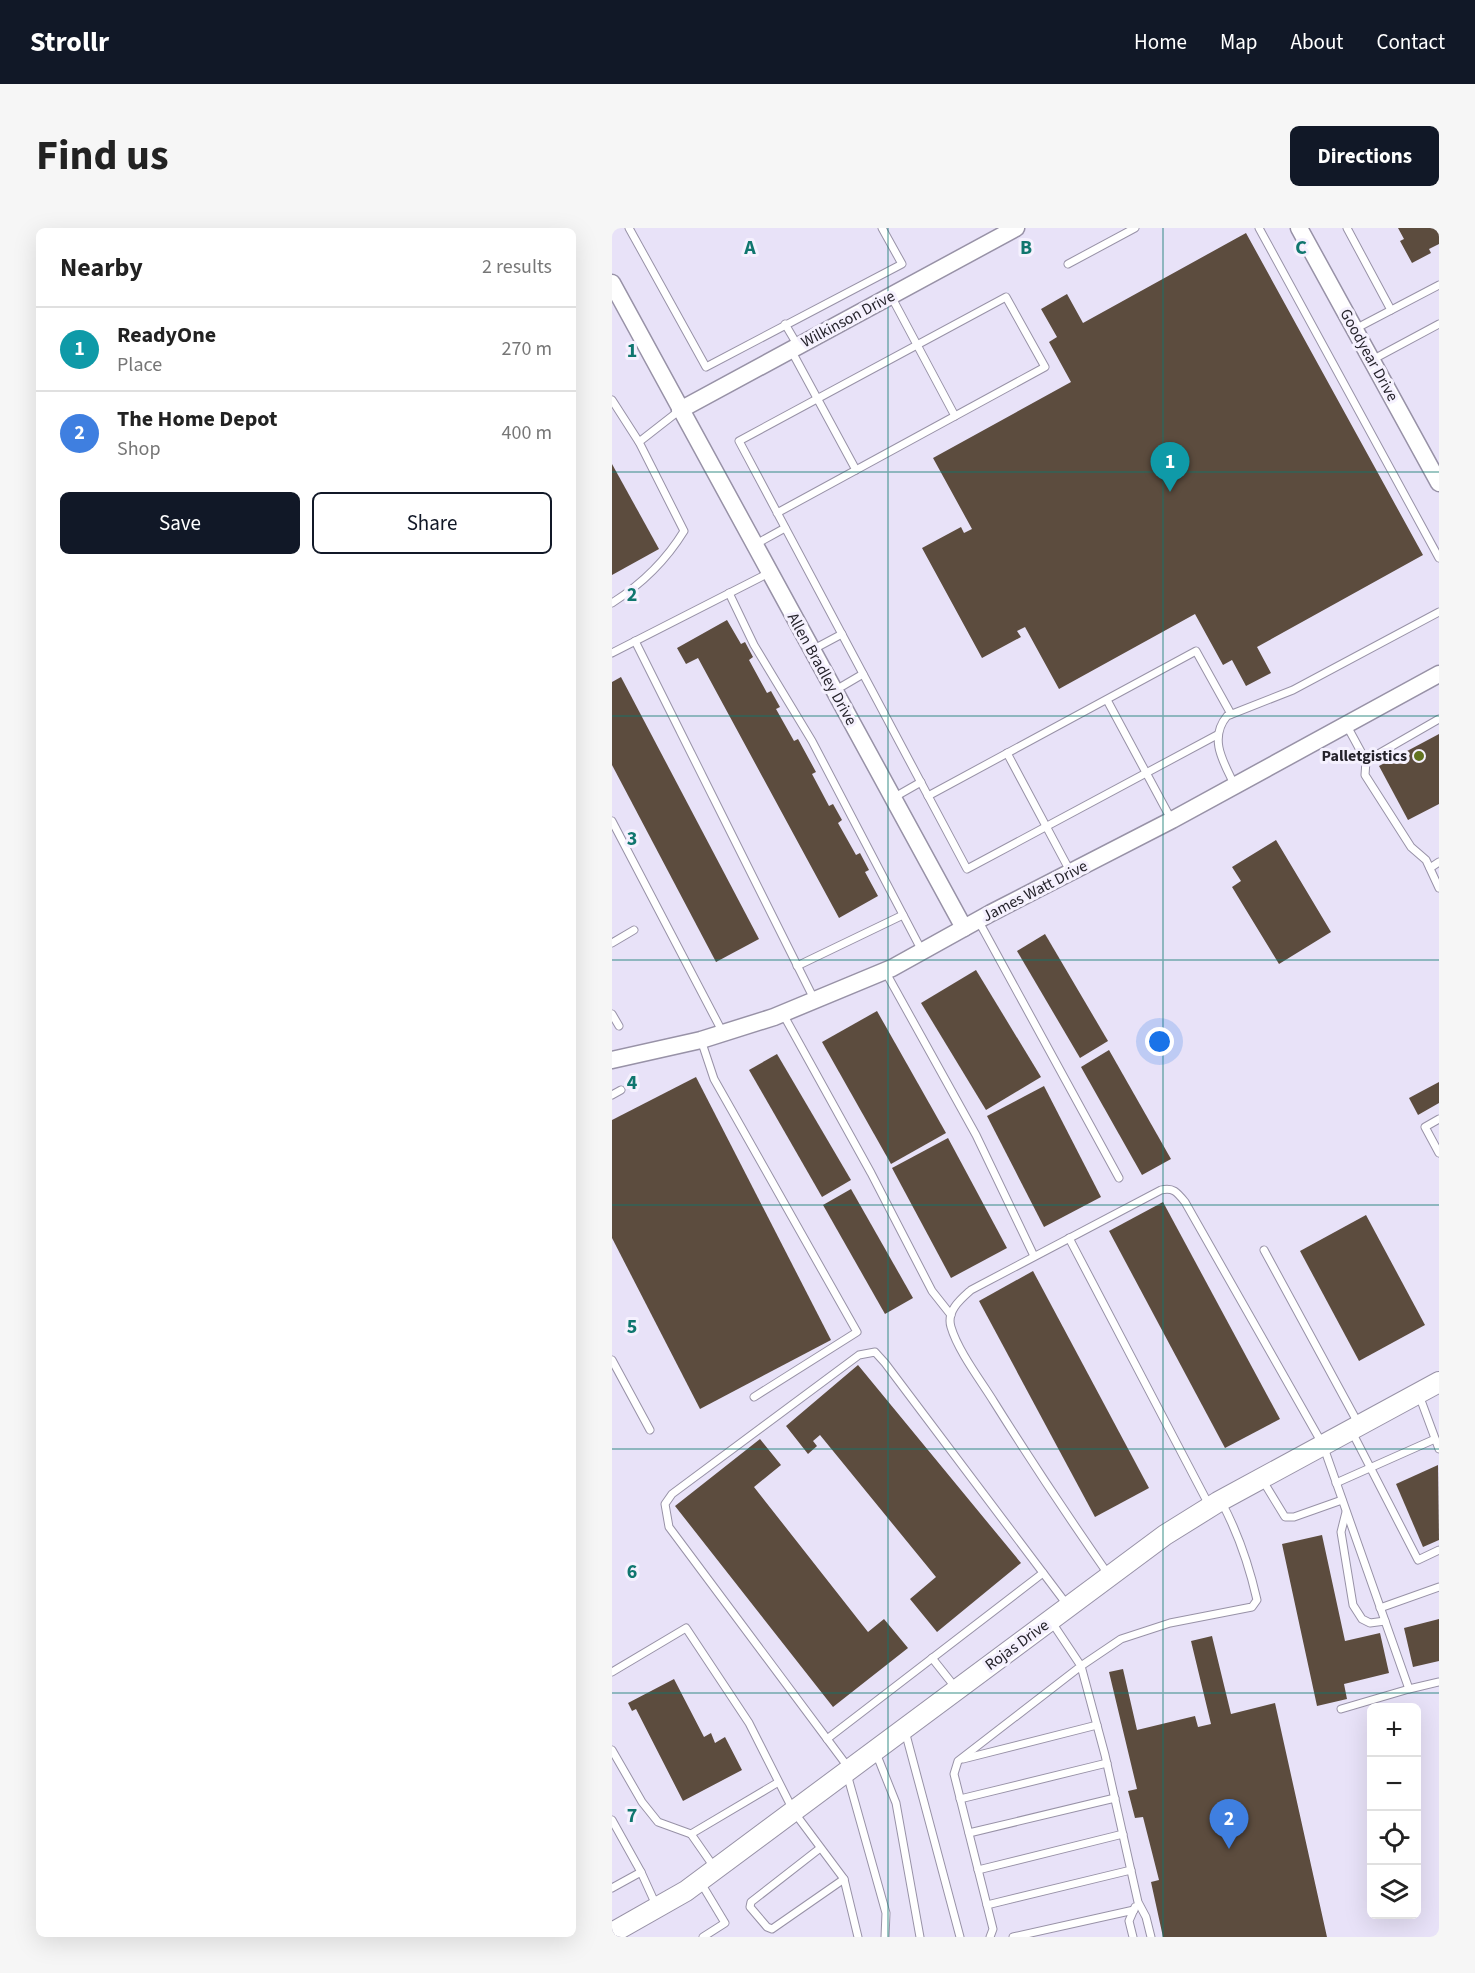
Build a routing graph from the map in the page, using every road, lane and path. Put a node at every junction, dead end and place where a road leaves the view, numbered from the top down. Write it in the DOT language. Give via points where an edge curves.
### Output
graph roads {
  1 [pos="629,228"];
  2 [pos="882,228"];
  3 [pos="1016,228"];
  4 [pos="1135,228"];
  5 [pos="1259,228"];
  6 [pos="1299,228"];
  7 [pos="1347,228"];
  8 [pos="1068,264"];
  9 [pos="612,284"];
  10 [pos="1439,285"];
  11 [pos="891,296"];
  12 [pos="1391,310"];
  13 [pos="785,324"];
  14 [pos="1439,324"];
  15 [pos="1354,329"];
  16 [pos="917,345"];
  17 [pos="794,348"];
  18 [pos="1372,360"];
  19 [pos="817,399"];
  20 [pos="612,400"];
  21 [pos="680,410"];
  22 [pos="955,416"];
  23 [pos="639,442"];
  24 [pos="856,470"];
  25 [pos="1439,483"];
  26 [pos="777,513"];
  27 [pos="785,528"];
  28 [pos="754,545"];
  29 [pos="1439,558"];
  30 [pos="769,573"];
  31 [pos="729,594"];
  32 [pos="612,603"];
  33 [pos="1439,612"];
  34 [pos="842,634"];
  35 [pos="635,641"];
  36 [pos="812,651"];
  37 [pos="612,653"];
  38 [pos="863,674"];
  39 [pos="1439,674"];
  40 [pos="834,691"];
  41 [pos="1107,699"];
  42 [pos="1231,714"];
  43 [pos="1439,719"];
  44 [pos="1346,725"];
  45 [pos="1217,735"];
  46 [pos="1007,753"];
  47 [pos="1366,761"];
  48 [pos="1147,773"];
  49 [pos="921,783"];
  50 [pos="1235,786"];
  51 [pos="928,796"];
  52 [pos="892,798"];
  53 [pos="1172,820"];
  54 [pos="612,821"];
  55 [pos="1046,826"];
  56 [pos="1439,862"];
  57 [pos="1430,867"];
  58 [pos="1072,873"];
  59 [pos="1439,888"];
  60 [pos="903,915"];
  61 [pos="971,924"];
  62 [pos="634,930"];
  63 [pos="612,943"];
  64 [pos="923,953"];
  65 [pos="797,966"];
  66 [pos="885,972"];
  67 [pos="815,1002"];
  68 [pos="612,1014"];
  69 [pos="783,1014"];
  70 [pos="619,1026"];
  71 [pos="723,1033"];
  72 [pos="701,1040"];
  73 [pos="612,1060"];
  74 [pos="621,1090"];
  75 [pos="612,1095"];
  76 [pos="1439,1119"];
  77 [pos="1439,1153"];
  78 [pos="1119,1178"];
  79 [pos="1069,1238"];
  80 [pos="1264,1250"];
  81 [pos="1034,1256"];
  82 [pos="951,1315"];
  83 [pos="612,1360"];
  84 [pos="1432,1388"];
  85 [pos="753,1396"];
  86 [pos="1355,1428"];
  87 [pos="650,1430"];
  88 [pos="1435,1438"];
  89 [pos="1323,1445"];
  90 [pos="1439,1449"];
  91 [pos="1370,1467"];
  92 [pos="1262,1478"];
  93 [pos="1336,1483"];
  94 [pos="1342,1500"];
  95 [pos="1215,1504"];
  96 [pos="1346,1512"];
  97 [pos="1439,1550"];
  98 [pos="1043,1573"];
  99 [pos="1110,1576"];
  100 [pos="1439,1587"];
  101 [pos="1068,1607"];
  102 [pos="1380,1608"];
  103 [pos="1051,1620"];
  104 [pos="1385,1621"];
  105 [pos="932,1658"];
  106 [pos="1081,1666"];
  107 [pos="612,1672"];
  108 [pos="1439,1682"];
  109 [pos="957,1689"];
  110 [pos="1409,1689"];
  111 [pos="1341,1709"];
  112 [pos="1097,1725"];
  113 [pos="904,1728"];
  114 [pos="827,1739"];
  115 [pos="612,1750"];
  116 [pos="876,1750"];
  117 [pos="958,1761"];
  118 [pos="1107,1763"];
  119 [pos="848,1771"];
  120 [pos="777,1783"];
  121 [pos="1115,1798"];
  122 [pos="960,1799"];
  123 [pos="794,1812"];
  124 [pos="612,1820"];
  125 [pos="969,1833"];
  126 [pos="691,1834"];
  127 [pos="1123,1834"];
  128 [pos="819,1849"];
  129 [pos="978,1870"];
  130 [pos="1131,1870"];
  131 [pos="641,1872"];
  132 [pos="708,1875"];
  133 [pos="844,1879"];
  134 [pos="612,1888"];
  135 [pos="987,1905"];
  136 [pos="1136,1906"];
  137 [pos="657,1907"];
  138 [pos="612,1933"];
  139 [pos="703,1937"];
  140 [pos="858,1937"];
  141 [pos="885,1937"];
  142 [pos="920,1937"];
  143 [pos="960,1937"];
  144 [pos="990,1937"];
  145 [pos="1013,1937"];
  146 [pos="1133,1937"];
  147 [pos="1151,1937"];
  1 -- 13 [label="lane" via="706,367"];
  2 -- 13 [label="lane" via="902,264"];
  3 -- 11 [label="street, Wilkinson Drive"];
  4 -- 8 [label="lane"];
  5 -- 29 [label="lane"];
  6 -- 15 [label="street, Goodyear Drive"];
  7 -- 12 [label="lane"];
  9 -- 21 [label="street, Allen Bradley Drive"];
  10 -- 12 [label="lane"];
  11 -- 16 [label="lane"];
  11 -- 17 [label="street, Wilkinson Drive"];
  12 -- 15 [label="lane"];
  13 -- 17 [label="lane"];
  14 -- 18 [label="lane"];
  15 -- 18 [label="street, Goodyear Drive"];
  16 -- 19 [label="lane"];
  16 -- 22 [label="lane"];
  16 -- 22 [label="lane" via="1006,297 1045,367"];
  17 -- 19 [label="lane"];
  17 -- 21 [label="street, Wilkinson Drive"];
  18 -- 25 [label="street, Goodyear Drive"];
  19 -- 24 [label="lane"];
  19 -- 26 [label="lane" via="739,441"];
  20 -- 23 [label="lane"];
  21 -- 23 [label="lane"];
  21 -- 28 [label="street, Allen Bradley Drive"];
  22 -- 24 [label="lane"];
  23 -- 32 [label="lane" via="684,531 668,558"];
  24 -- 26 [label="lane"];
  26 -- 27 [label="lane"];
  27 -- 28 [label="lane"];
  27 -- 34 [label="lane"];
  28 -- 30 [label="street, Allen Bradley Drive"];
  30 -- 31 [label="lane"];
  30 -- 36 [label="street, Allen Bradley Drive"];
  31 -- 35 [label="lane"];
  31 -- 60 [label="lane"];
  33 -- 42 [label="lane" via="1286,693"];
  34 -- 36 [label="lane"];
  34 -- 38 [label="lane"];
  35 -- 37 [label="lane"];
  35 -- 65 [label="lane"];
  36 -- 40 [label="street, Allen Bradley Drive"];
  38 -- 40 [label="lane"];
  38 -- 49 [label="lane"];
  39 -- 44 [label="street, James Watt Drive"];
  40 -- 52 [label="street, Allen Bradley Drive"];
  41 -- 42 [label="lane" via="1196,651"];
  41 -- 46 [label="lane"];
  41 -- 48 [label="lane"];
  42 -- 45 [label="lane" via="1220,724"];
  43 -- 47 [label="lane"];
  44 -- 47 [label="lane"];
  44 -- 50 [label="street, James Watt Drive"];
  45 -- 48 [label="lane"];
  45 -- 50 [label="lane" via="1222,759"];
  46 -- 51 [label="lane"];
  46 -- 55 [label="lane"];
  47 -- 57 [label="lane" via="1365,775 1411,847"];
  48 -- 53 [label="lane"];
  48 -- 55 [label="lane"];
  49 -- 51 [label="lane"];
  49 -- 52 [label="lane"];
  50 -- 53 [label="street, James Watt Drive"];
  51 -- 55 [label="lane" via="967,869"];
  52 -- 61 [label="street, Allen Bradley Drive"];
  53 -- 58 [label="street, James Watt Drive"];
  54 -- 71 [label="lane"];
  55 -- 58 [label="lane"];
  56 -- 57 [label="lane"];
  57 -- 59 [label="lane"];
  58 -- 61 [label="street, James Watt Drive"];
  60 -- 64 [label="lane"];
  60 -- 65 [label="lane"];
  61 -- 64 [label="street, James Watt Drive"];
  61 -- 78 [label="lane"];
  62 -- 63 [label="lane"];
  64 -- 66 [label="street, James Watt Drive"];
  65 -- 67 [label="lane"];
  66 -- 67 [label="street, James Watt Drive"];
  66 -- 81 [label="lane" via="976,1135"];
  67 -- 69 [label="street, James Watt Drive"];
  68 -- 70 [label="lane"];
  69 -- 71 [label="street, James Watt Drive"];
  69 -- 82 [label="lane" via="932,1291"];
  71 -- 72 [label="street, James Watt Drive"];
  72 -- 73 [label="street, James Watt Drive"];
  72 -- 85 [label="lane" via="714,1079 857,1332"];
  74 -- 75 [label="lane"];
  76 -- 77 [label="lane" via="1425,1127"];
  79 -- 81 [label="lane"];
  79 -- 89 [label="lane" via="1161,1190 1176,1191"];
  79 -- 95 [label="lane"];
  80 -- 86 [label="lane"];
  81 -- 82 [label="lane" via="971,1290"];
  82 -- 99 [label="lane" via="950,1326 970,1365"];
  83 -- 87 [label="lane"];
  84 -- 86 [label="main road, Rojas Drive"];
  84 -- 88 [label="lane"];
  86 -- 89 [label="main road, Rojas Drive"];
  86 -- 91 [label="lane"];
  88 -- 90 [label="lane"];
  88 -- 91 [label="lane"];
  89 -- 92 [label="main road, Rojas Drive"];
  89 -- 93 [label="lane"];
  91 -- 93 [label="lane"];
  91 -- 97 [label="lane" via="1418,1560"];
  92 -- 94 [label="lane" via="1285,1516 1294,1517"];
  92 -- 95 [label="main road, Rojas Drive"];
  93 -- 94 [label="lane"];
  94 -- 96 [label="lane"];
  95 -- 99 [label="main road, Rojas Drive"];
  95 -- 106 [label="lane" via="1238,1533 1249,1563 1257,1600 1252,1607 1170,1623 1121,1639"];
  96 -- 102 [label="lane"];
  96 -- 104 [label="lane" via="1341,1532 1353,1605 1362,1619 1370,1623"];
  98 -- 101 [label="lane"];
  98 -- 105 [label="lane"];
  98 -- 114 [label="lane" via="875,1352 859,1355 672,1494 665,1504 669,1527"];
  99 -- 101 [label="main road, Rojas Drive"];
  100 -- 102 [label="lane"];
  101 -- 103 [label="main road, Rojas Drive"];
  102 -- 104 [label="lane"];
  103 -- 106 [label="lane"];
  103 -- 109 [label="main road, Rojas Drive"];
  104 -- 110 [label="lane"];
  105 -- 109 [label="lane"];
  105 -- 114 [label="lane"];
  106 -- 112 [label="lane"];
  106 -- 117 [label="lane"];
  107 -- 120 [label="lane" via="686,1628 749,1723"];
  108 -- 110 [label="lane"];
  109 -- 113 [label="main road, Rojas Drive"];
  110 -- 111 [label="lane"];
  112 -- 117 [label="lane"];
  112 -- 118 [label="lane"];
  113 -- 116 [label="main road, Rojas Drive"];
  113 -- 143 [label="lane"];
  114 -- 119 [label="lane"];
  115 -- 126 [label="lane" via="658,1822"];
  116 -- 119 [label="main road, Rojas Drive"];
  116 -- 142 [label="lane" via="896,1803"];
  117 -- 122 [label="lane" via="954,1774"];
  118 -- 121 [label="lane"];
  118 -- 122 [label="lane"];
  119 -- 123 [label="main road, Rojas Drive"];
  119 -- 141 [label="lane" via="886,1913"];
  120 -- 123 [label="lane"];
  120 -- 126 [label="lane"];
  121 -- 125 [label="lane"];
  121 -- 127 [label="lane"];
  122 -- 125 [label="lane"];
  123 -- 128 [label="lane"];
  123 -- 132 [label="main road, Rojas Drive"];
  124 -- 131 [label="lane"];
  125 -- 129 [label="lane"];
  126 -- 132 [label="lane"];
  127 -- 129 [label="lane"];
  127 -- 130 [label="lane"];
  128 -- 133 [label="lane"];
  128 -- 133 [label="lane" via="751,1902 750,1907 767,1928 772,1929"];
  129 -- 135 [label="lane"];
  130 -- 135 [label="lane"];
  130 -- 136 [label="lane"];
  131 -- 134 [label="lane"];
  131 -- 137 [label="lane"];
  132 -- 137 [label="main road, Rojas Drive"];
  132 -- 139 [label="lane" via="725,1923"];
  133 -- 140 [label="lane"];
  135 -- 144 [label="lane" via="993,1929"];
  136 -- 145 [label="lane"];
  136 -- 146 [label="lane" via="1129,1921"];
  136 -- 147 [label="lane" via="1146,1917"];
  137 -- 138 [label="main road, Rojas Drive"];
}
